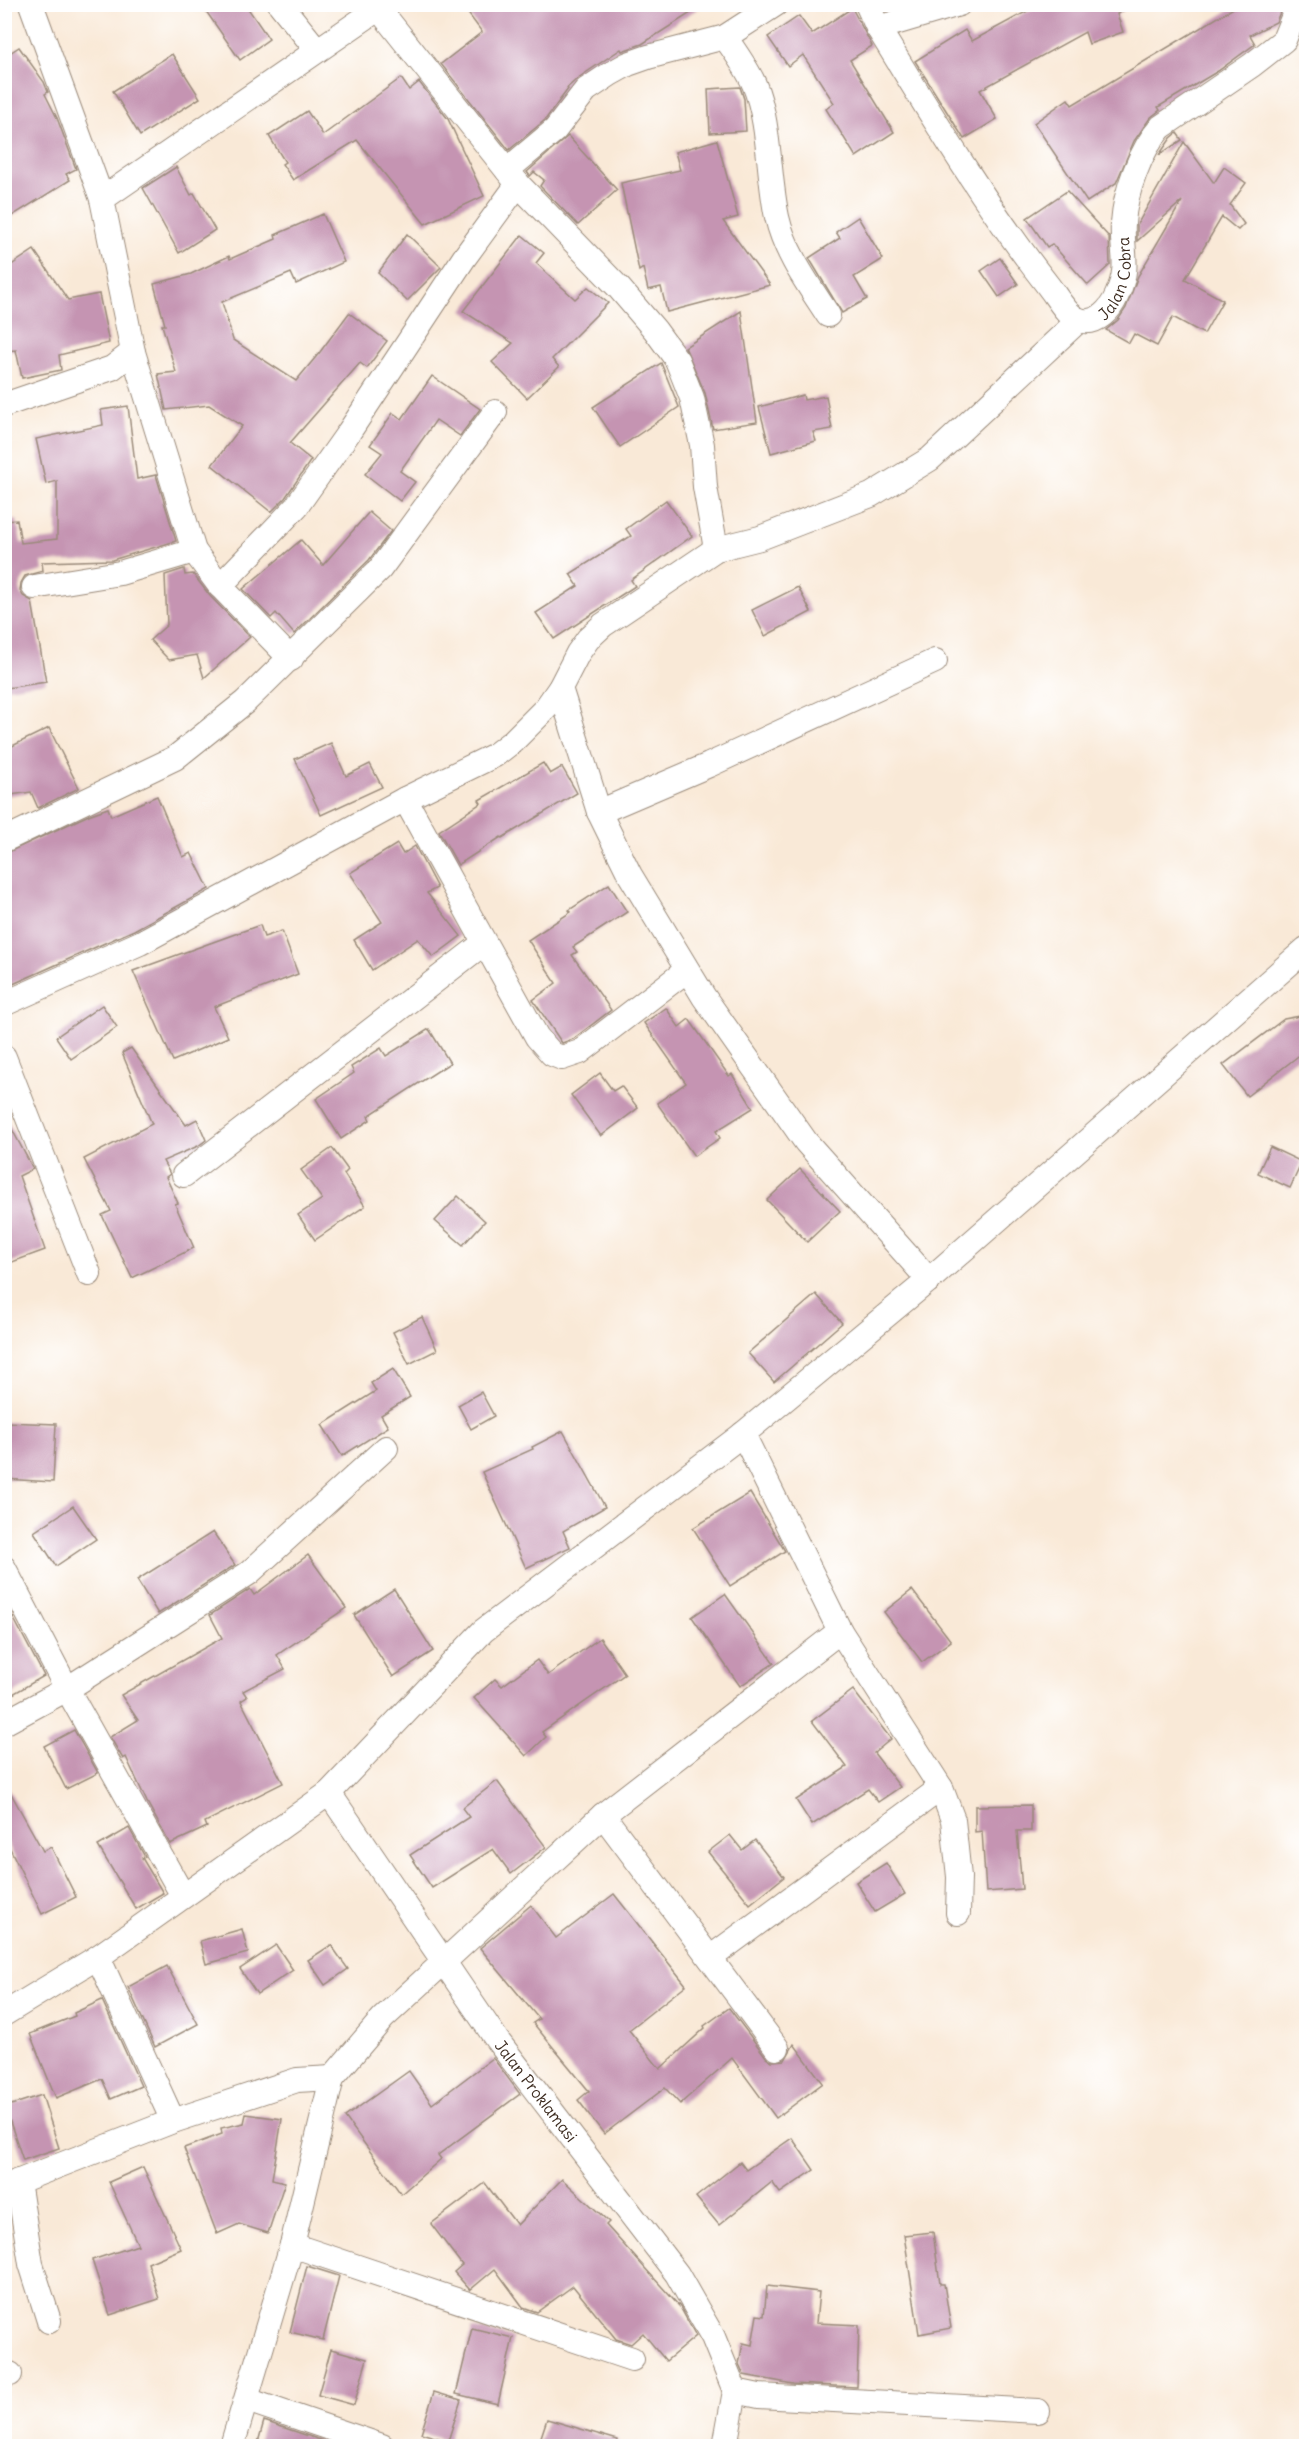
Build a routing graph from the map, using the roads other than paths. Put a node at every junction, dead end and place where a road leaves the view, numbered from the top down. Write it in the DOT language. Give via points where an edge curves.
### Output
graph roads {
  1 [pos="31,4"];
  2 [pos="280,4"];
  3 [pos="776,4"];
  4 [pos="867,4"];
  5 [pos="959,4"];
  6 [pos="1296,4"];
  7 [pos="382,7"];
  8 [pos="878,28"];
  9 [pos="725,37"];
  10 [pos="317,50"];
  11 [pos="513,177"];
  12 [pos="102,199"];
  13 [pos="828,315"];
  14 [pos="1079,320"];
  15 [pos="133,352"];
  16 [pos="4,405"];
  17 [pos="495,412"];
  18 [pos="716,549"];
  19 [pos="194,550"];
  20 [pos="220,586"];
  21 [pos="34,587"];
  22 [pos="291,659"];
  23 [pos="935,661"];
  24 [pos="560,688"];
  25 [pos="405,799"];
  26 [pos="599,812"];
  27 [pos="4,840"];
  28 [pos="484,943"];
  29 [pos="1306,949"];
  30 [pos="687,970"];
  31 [pos="4,1004"];
  32 [pos="4,1057"];
  33 [pos="184,1175"];
  34 [pos="88,1274"];
  35 [pos="929,1281"];
  36 [pos="743,1434"];
  37 [pos="386,1448"];
  38 [pos="4,1568"];
  39 [pos="840,1631"];
  40 [pos="67,1689"];
  41 [pos="4,1723"];
  42 [pos="941,1788"];
  43 [pos="329,1793"];
  44 [pos="603,1815"];
  45 [pos="183,1896"];
  46 [pos="958,1913"];
  47 [pos="98,1957"];
  48 [pos="710,1958"];
  49 [pos="445,1961"];
  50 [pos="4,2014"];
  51 [pos="777,2048"];
  52 [pos="332,2078"];
  53 [pos="173,2121"];
  54 [pos="11,2184"];
  55 [pos="292,2245"];
  56 [pos="49,2321"];
  57 [pos="632,2359"];
  58 [pos="735,2391"];
  59 [pos="247,2400"];
  60 [pos="1038,2410"];
  61 [pos="232,2446"];
  62 [pos="382,2446"];
  63 [pos="725,2446"];
  1 -- 12 [label="street"];
  2 -- 10 [label="street"];
  3 -- 9 [label="street"];
  4 -- 8 [label="street, Jalan Cobra"];
  5 -- 8 [label="street"];
  6 -- 14 [label="street, Jalan Cobra" via="1284,40 1161,127 1145,148 1125,202 1124,279 1111,307 1102,316"];
  7 -- 10 [label="street"];
  7 -- 11 [label="street"];
  8 -- 14 [label="street, Jalan Cobra" via="969,176 1034,268"];
  9 -- 11 [label="street" via="648,57 610,74 586,90"];
  9 -- 13 [label="street" via="754,84 771,163 777,216 786,243"];
  10 -- 12 [label="street"];
  11 -- 18 [label="street" via="619,288 677,360 692,398 702,445"];
  11 -- 20 [label="street" via="464,258 296,507"];
  12 -- 15 [label="street"];
  14 -- 18 [label="street" via="930,459 872,495 760,538"];
  15 -- 16 [label="street" via="112,368"];
  15 -- 19 [label="street"];
  17 -- 22 [label="street" via="381,569"];
  18 -- 24 [label="street" via="595,631"];
  19 -- 20 [label="street"];
  19 -- 21 [label="street" via="120,573"];
  20 -- 22 [label="street"];
  22 -- 27 [label="street" via="175,758"];
  23 -- 26 [label="street"];
  24 -- 25 [label="street" via="532,724 495,754"];
  24 -- 26 [label="street"];
  25 -- 28 [label="street"];
  25 -- 31 [label="street" via="140,943"];
  26 -- 30 [label="street" via="630,875"];
  28 -- 30 [label="street" via="537,1037 562,1058 580,1052"];
  28 -- 33 [label="street"];
  29 -- 35 [label="street"];
  30 -- 35 [label="street" via="806,1142"];
  32 -- 34 [label="street"];
  35 -- 36 [label="street"];
  36 -- 39 [label="street"];
  36 -- 43 [label="street" via="483,1631"];
  37 -- 40 [label="street" via="249,1573"];
  38 -- 40 [label="street"];
  39 -- 42 [label="street"];
  39 -- 44 [label="street"];
  40 -- 41 [label="street"];
  40 -- 45 [label="street"];
  42 -- 46 [label="street" via="953,1820"];
  42 -- 48 [label="street"];
  43 -- 45 [label="street"];
  43 -- 49 [label="street, Jalan Proklamasi"];
  44 -- 48 [label="street"];
  44 -- 49 [label="street"];
  45 -- 47 [label="street"];
  47 -- 50 [label="street"];
  47 -- 53 [label="street"];
  48 -- 51 [label="street"];
  49 -- 52 [label="street" via="383,2018"];
  49 -- 58 [label="street, Jalan Proklamasi" via="497,2040 677,2274 713,2337"];
  52 -- 53 [label="street" via="297,2080"];
  52 -- 55 [label="street"];
  53 -- 54 [label="street"];
  54 -- 56 [label="street"];
  55 -- 57 [label="street"];
  55 -- 59 [label="street"];
  58 -- 60 [label="street" via="759,2396"];
  58 -- 63 [label="street"];
  59 -- 61 [label="street"];
  59 -- 62 [label="street"];
}
